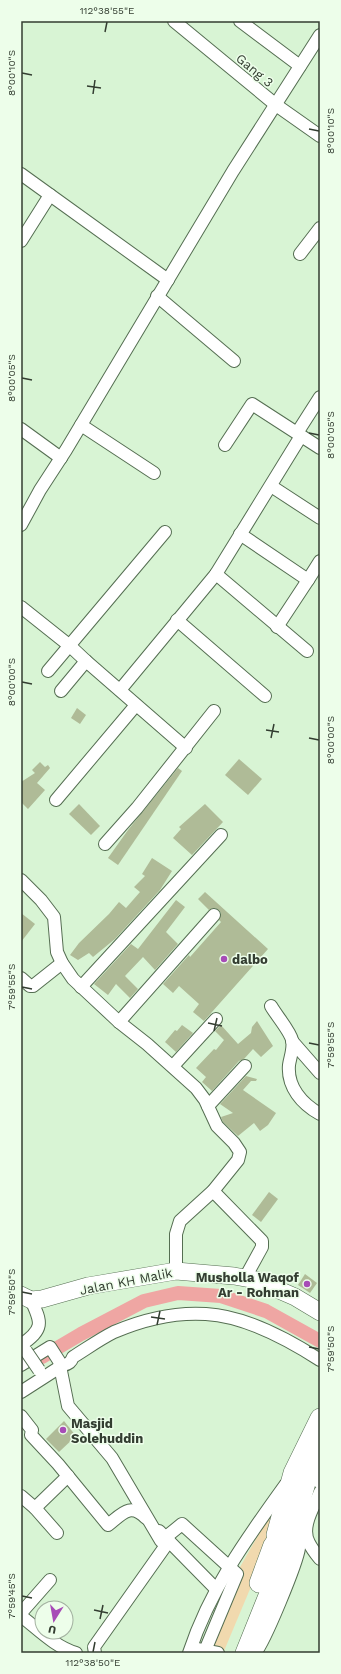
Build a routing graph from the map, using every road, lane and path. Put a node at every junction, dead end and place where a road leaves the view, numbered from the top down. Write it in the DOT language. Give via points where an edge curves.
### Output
graph roads {
  1 [pos="174,21"];
  2 [pos="240,21"];
  3 [pos="320,35"];
  4 [pos="300,66"];
  5 [pos="276,105"];
  6 [pos="320,136"];
  7 [pos="21,174"];
  8 [pos="50,195"];
  9 [pos="320,228"];
  10 [pos="21,241"];
  11 [pos="300,254"];
  12 [pos="168,280"];
  13 [pos="157,296"];
  14 [pos="234,361"];
  15 [pos="320,397"];
  16 [pos="81,425"];
  17 [pos="21,429"];
  18 [pos="299,434"];
  19 [pos="225,445"];
  20 [pos="320,448"];
  21 [pos="61,458"];
  22 [pos="154,473"];
  23 [pos="271,486"];
  24 [pos="320,518"];
  25 [pos="21,525"];
  26 [pos="165,532"];
  27 [pos="240,534"];
  28 [pos="320,561"];
  29 [pos="216,574"];
  30 [pos="308,580"];
  31 [pos="21,607"];
  32 [pos="177,620"];
  33 [pos="278,627"];
  34 [pos="70,646"];
  35 [pos="307,650"];
  36 [pos="86,661"];
  37 [pos="48,671"];
  38 [pos="120,690"];
  39 [pos="61,692"];
  40 [pos="265,696"];
  41 [pos="136,704"];
  42 [pos="214,711"];
  43 [pos="186,748"];
  44 [pos="56,800"];
  45 [pos="221,835"];
  46 [pos="105,844"];
  47 [pos="21,880"];
  48 [pos="214,915"];
  49 [pos="62,963"];
  50 [pos="21,978"];
  51 [pos="81,987"];
  52 [pos="271,1006"];
  53 [pos="216,1019"];
  54 [pos="119,1022"];
  55 [pos="292,1041"];
  56 [pos="173,1066"];
  57 [pos="245,1066"];
  58 [pos="320,1073"];
  59 [pos="208,1106"];
  60 [pos="320,1114"];
  61 [pos="213,1191"];
  62 [pos="176,1271"];
  63 [pos="245,1278"];
  64 [pos="26,1298"];
  65 [pos="320,1312"];
  66 [pos="23,1347"];
  67 [pos="320,1360"];
  68 [pos="21,1365"];
  69 [pos="41,1374"];
  70 [pos="21,1392"];
  71 [pos="21,1416"];
  72 [pos="320,1418"];
  73 [pos="320,1440"];
  74 [pos="293,1473"];
  75 [pos="68,1476"];
  76 [pos="319,1476"];
  77 [pos="320,1492"];
  78 [pos="21,1496"];
  79 [pos="35,1508"];
  80 [pos="57,1532"];
  81 [pos="169,1541"];
  82 [pos="278,1544"];
  83 [pos="320,1559"];
  84 [pos="50,1580"];
  85 [pos="216,1588"];
  86 [pos="21,1615"];
  87 [pos="190,1651"];
  88 [pos="94,1652"];
  89 [pos="76,1653"];
  90 [pos="81,1653"];
  91 [pos="204,1653"];
  92 [pos="218,1653"];
  93 [pos="231,1653"];
  94 [pos="245,1653"];
  95 [pos="255,1653"];
  1 -- 5 [label="street, Gang 3"];
  2 -- 4 [label="street"];
  3 -- 4 [label="street"];
  4 -- 5 [label="street"];
  5 -- 6 [label="street, Gang 3"];
  5 -- 12 [label="street"];
  7 -- 8 [label="street"];
  8 -- 10 [label="street"];
  8 -- 12 [label="street"];
  9 -- 11 [label="street"];
  12 -- 13 [label="street"];
  13 -- 14 [label="street"];
  13 -- 16 [label="street"];
  15 -- 18 [label="street"];
  16 -- 21 [label="street"];
  16 -- 22 [label="street"];
  17 -- 21 [label="street"];
  18 -- 19 [label="street" via="252,404"];
  18 -- 20 [label="street"];
  18 -- 23 [label="street"];
  21 -- 25 [label="street"];
  23 -- 24 [label="street"];
  23 -- 27 [label="street"];
  26 -- 34 [label="street"];
  27 -- 29 [label="street"];
  27 -- 30 [label="street"];
  28 -- 30 [label="street"];
  29 -- 32 [label="street"];
  29 -- 33 [label="street"];
  30 -- 33 [label="street"];
  31 -- 34 [label="street"];
  32 -- 38 [label="street"];
  32 -- 40 [label="street"];
  33 -- 35 [label="street"];
  34 -- 36 [label="street"];
  34 -- 37 [label="street"];
  36 -- 38 [label="street"];
  36 -- 39 [label="street"];
  38 -- 41 [label="street"];
  41 -- 43 [label="street"];
  41 -- 44 [label="street"];
  42 -- 43 [label="street"];
  43 -- 46 [label="street"];
  45 -- 51 [label="street"];
  47 -- 49 [label="street" via="54,917 57,952"];
  48 -- 54 [label="street"];
  49 -- 50 [label="street" via="33,986"];
  49 -- 51 [label="street"];
  51 -- 54 [label="street"];
  52 -- 55 [label="street"];
  53 -- 56 [label="street"];
  54 -- 56 [label="street"];
  55 -- 58 [label="street"];
  55 -- 60 [label="street" via="289,1074 292,1086 300,1099"];
  56 -- 59 [label="street" via="196,1088"];
  57 -- 59 [label="street"];
  59 -- 61 [label="street" via="217,1126 240,1152 238,1160"];
  61 -- 62 [label="street" via="180,1221 176,1234"];
  61 -- 63 [label="street" via="262,1241 262,1247"];
  62 -- 63 [label="street, Jalan KH Malik"];
  62 -- 64 [label="street, Jalan KH Malik" via="103,1284 42,1299"];
  63 -- 65 [label="street, Jalan KH Malik" via="295,1297"];
  64 -- 66 [label="street" via="39,1318 39,1326"];
  66 -- 69 [label="street, bridge"];
  67 -- 69 [label="street" via="267,1330 238,1320 207,1314 177,1314 141,1322 113,1333 73,1357 71,1362"];
  68 -- 91 [label="street" via="50,1347 59,1361 68,1406 112,1458 161,1541 182,1524 237,1574"];
  69 -- 70 [label="street"];
  71 -- 75 [label="street" via="32,1430 31,1435"];
  72 -- 74 [label="main road"];
  73 -- 82 [label="main road"];
  74 -- 82 [label="main road"];
  74 -- 85 [label="street" via="243,1544"];
  75 -- 79 [label="street"];
  75 -- 81 [label="street" via="108,1525 127,1510 134,1510 143,1515"];
  76 -- 95 [label="street" via="298,1532 299,1548"];
  77 -- 83 [label="street" via="306,1530 308,1542"];
  78 -- 79 [label="street"];
  79 -- 80 [label="street"];
  81 -- 85 [label="street"];
  81 -- 88 [label="street" via="94,1647"];
  82 -- 93 [label="main road"];
  82 -- 94 [label="main road"];
  84 -- 86 [label="street"];
  85 -- 87 [label="street"];
  86 -- 89 [label="street" via="55,1643"];
  87 -- 92 [label="street"];
  88 -- 90 [label="street"];
}
